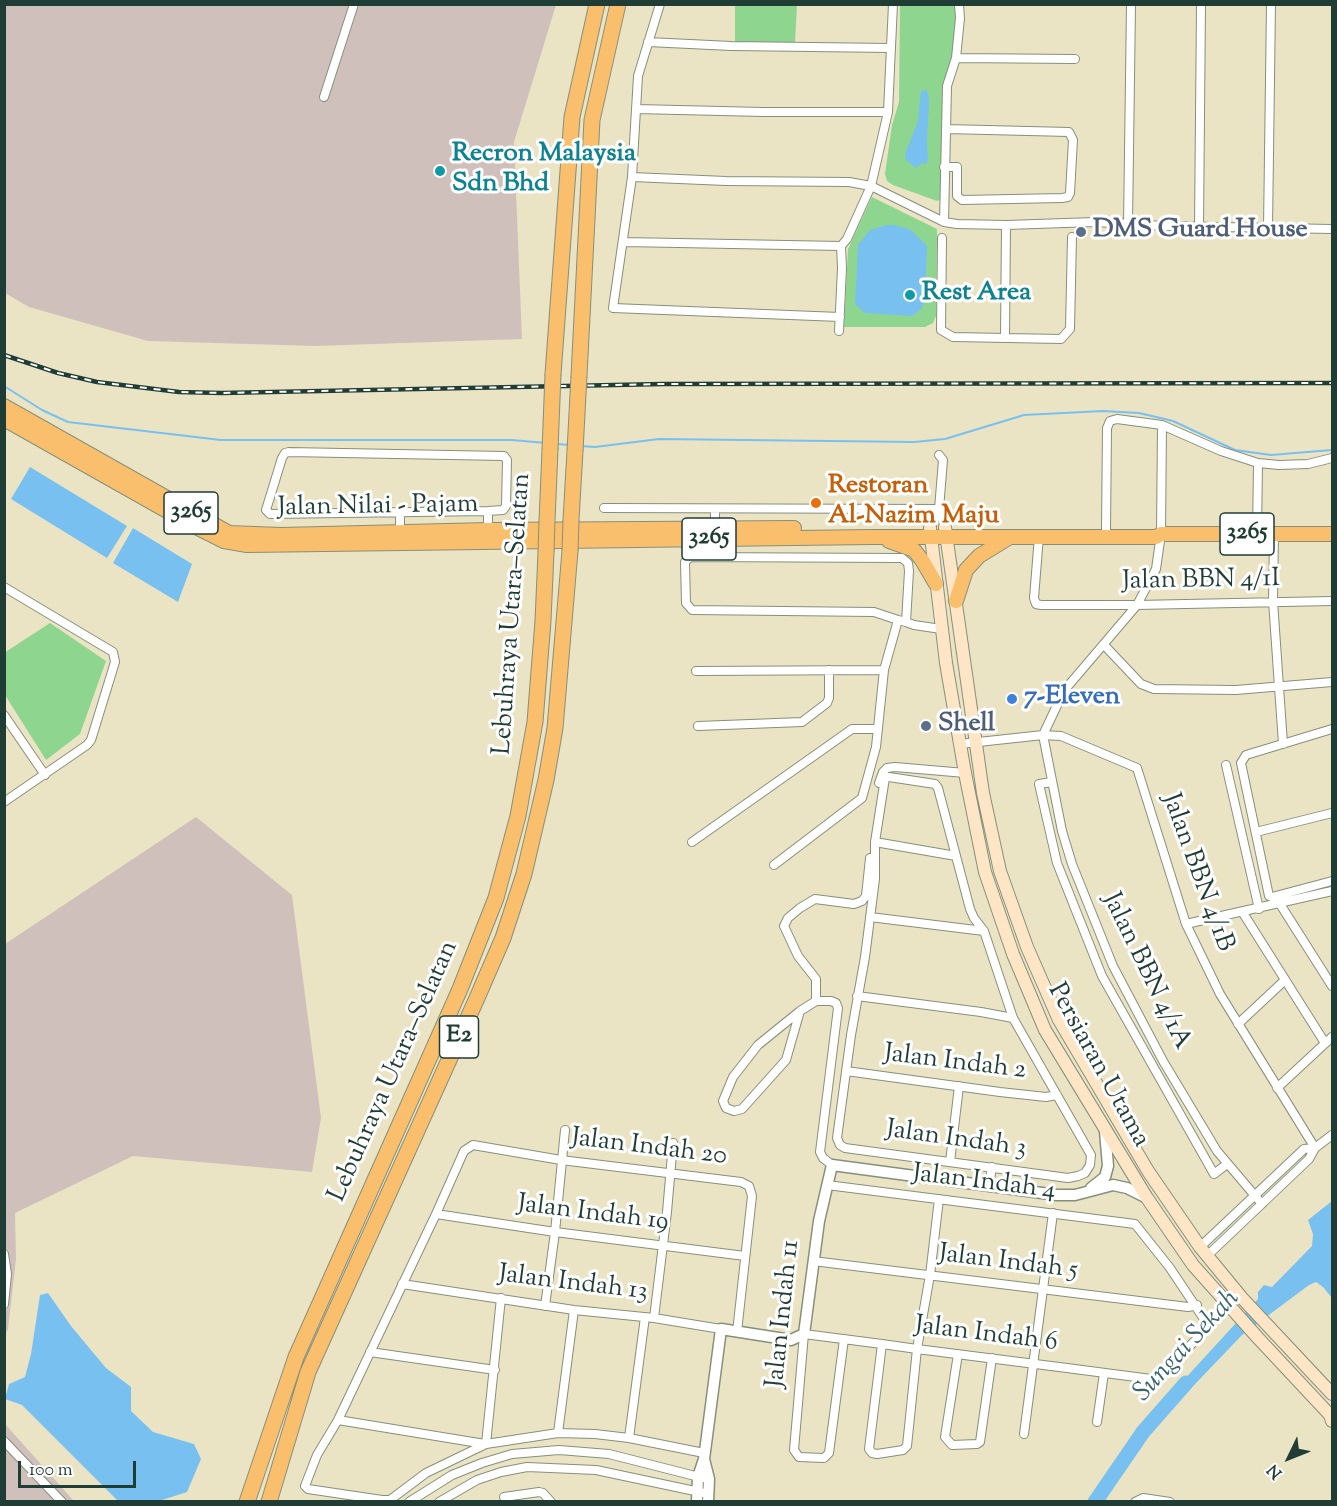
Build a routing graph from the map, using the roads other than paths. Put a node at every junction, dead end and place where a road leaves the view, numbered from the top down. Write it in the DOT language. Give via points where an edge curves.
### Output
graph roads {
  1 [pos="354,4"];
  2 [pos="597,4"];
  3 [pos="618,4"];
  4 [pos="660,4"];
  5 [pos="893,4"];
  6 [pos="959,4"];
  7 [pos="1131,4"];
  8 [pos="1201,4"];
  9 [pos="1271,4"];
  10 [pos="648,42"];
  11 [pos="891,48"];
  12 [pos="956,57"];
  13 [pos="1075,59"];
  14 [pos="324,97"];
  15 [pos="636,109"];
  16 [pos="888,112"];
  17 [pos="945,129"];
  18 [pos="944,167"];
  19 [pos="632,177"];
  20 [pos="871,186"];
  21 [pos="944,222"];
  22 [pos="1006,225"];
  23 [pos="1128,225"];
  24 [pos="1199,227"];
  25 [pos="1268,228"];
  26 [pos="1332,229"];
  27 [pos="1072,237"];
  28 [pos="942,238"];
  29 [pos="624,242"];
  30 [pos="841,246"];
  31 [pos="840,316"];
  32 [pos="839,331"];
  33 [pos="1005,338"];
  34 [pos="4,406"];
  35 [pos="4,419"];
  36 [pos="1162,425"];
  37 [pos="939,455"];
  38 [pos="1332,458"];
  39 [pos="1258,463"];
  40 [pos="604,508"];
  41 [pos="715,508"];
  42 [pos="939,509"];
  43 [pos="488,511"];
  44 [pos="400,513"];
  45 [pos="715,529"];
  46 [pos="488,530"];
  47 [pos="1106,530"];
  48 [pos="930,532"];
  49 [pos="946,532"];
  50 [pos="1161,534"];
  51 [pos="1257,534"];
  52 [pos="1274,534"];
  53 [pos="1332,534"];
  54 [pos="1012,536"];
  55 [pos="1039,536"];
  56 [pos="872,537"];
  57 [pos="400,538"];
  58 [pos="936,584"];
  59 [pos="4,587"];
  60 [pos="1332,600"];
  61 [pos="956,601"];
  62 [pos="1273,601"];
  63 [pos="1137,605"];
  64 [pos="902,621"];
  65 [pos="941,629"];
  66 [pos="1104,645"];
  67 [pos="829,670"];
  68 [pos="884,670"];
  69 [pos="696,671"];
  70 [pos="1332,682"];
  71 [pos="1278,686"];
  72 [pos="4,715"];
  73 [pos="698,726"];
  74 [pos="878,729"];
  75 [pos="1332,729"];
  76 [pos="1043,735"];
  77 [pos="976,743"];
  78 [pos="960,744"];
  79 [pos="1283,744"];
  80 [pos="1226,765"];
  81 [pos="965,773"];
  82 [pos="45,775"];
  83 [pos="1052,782"];
  84 [pos="4,802"];
  85 [pos="1332,813"];
  86 [pos="1256,832"];
  87 [pos="692,842"];
  88 [pos="875,843"];
  89 [pos="956,856"];
  90 [pos="774,865"];
  91 [pos="1332,881"];
  92 [pos="1332,891"];
  93 [pos="1084,894"];
  94 [pos="1071,899"];
  95 [pos="1280,904"];
  96 [pos="1258,909"];
  97 [pos="1243,913"];
  98 [pos="870,917"];
  99 [pos="1186,924"];
  100 [pos="984,931"];
  101 [pos="1286,980"];
  102 [pos="1332,986"];
  103 [pos="857,996"];
  104 [pos="816,1000"];
  105 [pos="800,1011"];
  106 [pos="1013,1018"];
  107 [pos="1238,1024"];
  108 [pos="1329,1040"];
  109 [pos="846,1071"];
  110 [pos="959,1086"];
  111 [pos="1277,1088"];
  112 [pos="1057,1095"];
  113 [pos="565,1130"];
  114 [pos="1105,1131"];
  115 [pos="1332,1135"];
  116 [pos="673,1143"];
  117 [pos="1315,1148"];
  118 [pos="561,1160"];
  119 [pos="950,1162"];
  120 [pos="1227,1164"];
  121 [pos="832,1165"];
  122 [pos="992,1167"];
  123 [pos="671,1173"];
  124 [pos="827,1185"];
  125 [pos="989,1186"];
  126 [pos="1088,1190"];
  127 [pos="1254,1196"];
  128 [pos="1147,1198"];
  129 [pos="939,1199"];
  130 [pos="1262,1204"];
  131 [pos="1053,1213"];
  132 [pos="436,1214"];
  133 [pos="555,1232"];
  134 [pos="663,1245"];
  135 [pos="1203,1252"];
  136 [pos="4,1254"];
  137 [pos="745,1256"];
  138 [pos="813,1261"];
  139 [pos="930,1275"];
  140 [pos="402,1284"];
  141 [pos="1044,1290"];
  142 [pos="501,1298"];
  143 [pos="4,1304"];
  144 [pos="1197,1305"];
  145 [pos="544,1306"];
  146 [pos="574,1310"];
  147 [pos="649,1318"];
  148 [pos="721,1329"];
  149 [pos="737,1332"];
  150 [pos="804,1334"];
  151 [pos="844,1339"];
  152 [pos="882,1344"];
  153 [pos="917,1349"];
  154 [pos="370,1352"];
  155 [pos="958,1354"];
  156 [pos="992,1358"];
  157 [pos="1033,1364"];
  158 [pos="495,1370"];
  159 [pos="1104,1373"];
  160 [pos="1332,1394"];
  161 [pos="338,1420"];
  162 [pos="1332,1421"];
  163 [pos="1097,1422"];
  164 [pos="558,1433"];
  165 [pos="1024,1434"];
  166 [pos="629,1438"];
  167 [pos="4,1441"];
  168 [pos="486,1444"];
  169 [pos="704,1456"];
  170 [pos="704,1478"];
  171 [pos="504,1497"];
  172 [pos="703,1497"];
  173 [pos="62,1502"];
  174 [pos="247,1502"];
  175 [pos="269,1502"];
  176 [pos="409,1502"];
  177 [pos="439,1502"];
  178 [pos="551,1502"];
  179 [pos="1135,1502"];
  180 [pos="1170,1502"];
  1 -- 14 [label="street"];
  2 -- 174 [label="highway, Lebuhraya Utara–Selatan / E2, bridge" via="572,117 553,374 536,722 518,816 496,898 460,989 296,1357"];
  3 -- 175 [label="highway, Lebuhraya Utara–Selatan / E2, bridge" via="592,120 570,551 555,728 546,780 524,874 503,938 308,1372"];
  4 -- 10 [label="street"];
  5 -- 11 [label="street"];
  6 -- 12 [label="street"];
  7 -- 23 [label="street"];
  8 -- 24 [label="street"];
  9 -- 25 [label="street"];
  10 -- 11 [label="street"];
  10 -- 15 [label="street" via="638,76"];
  11 -- 16 [label="street"];
  12 -- 13 [label="street"];
  12 -- 17 [label="street" via="947,86"];
  15 -- 16 [label="street"];
  15 -- 19 [label="street"];
  16 -- 20 [label="street"];
  17 -- 18 [label="street"];
  17 -- 18 [label="street" via="1069,132 1073,140 1070,193 1062,198 962,200 957,196 957,167"];
  18 -- 21 [label="street"];
  19 -- 20 [label="street" via="849,182"];
  19 -- 29 [label="street"];
  20 -- 21 [label="street"];
  20 -- 30 [label="street"];
  21 -- 22 [label="street"];
  22 -- 23 [label="street"];
  22 -- 33 [label="street"];
  23 -- 24 [label="street"];
  24 -- 25 [label="street"];
  25 -- 26 [label="street"];
  27 -- 33 [label="street" via="1070,329 1061,339"];
  28 -- 33 [label="street" via="941,330 953,337"];
  29 -- 30 [label="street"];
  29 -- 31 [label="street" via="613,309"];
  30 -- 31 [label="street"];
  31 -- 32 [label="street"];
  34 -- 57 [label="main road, Jalan Nilai - Pajam / 3265" via="229,533"];
  35 -- 57 [label="main road, Jalan Nilai - Pajam / 3265" via="224,541 270,545"];
  36 -- 39 [label="street"];
  36 -- 47 [label="street" via="1110,421"];
  36 -- 50 [label="street"];
  37 -- 42 [label="street"];
  38 -- 39 [label="street" via="1308,464"];
  39 -- 51 [label="street"];
  40 -- 41 [label="street"];
  41 -- 42 [label="street"];
  41 -- 45 [label="street"];
  42 -- 48 [label="street"];
  42 -- 49 [label="street"];
  43 -- 44 [label="street"];
  43 -- 44 [label="street" via="506,506 504,456 290,452 282,458 266,510 270,514"];
  43 -- 46 [label="street"];
  44 -- 57 [label="street"];
  45 -- 46 [label="main road, Jalan Nilai - Pajam / 3265"];
  45 -- 48 [label="main road, Jalan Nilai - Pajam / 3265"];
  46 -- 57 [label="main road, Jalan Nilai - Pajam / 3265"];
  47 -- 49 [label="main road, 3265"];
  47 -- 50 [label="main road, 3265"];
  48 -- 49 [label="main road, 3265"];
  48 -- 56 [label="main road, Jalan Nilai - Pajam / 3265"];
  48 -- 58 [label="main road, Persiaran Utama"];
  49 -- 54 [label="main road, 3265"];
  49 -- 61 [label="main road, Persiaran Utama"];
  50 -- 51 [label="main road, 3265"];
  50 -- 55 [label="main road, 3265"];
  50 -- 63 [label="street" via="1156,569"];
  51 -- 52 [label="main road, 3265"];
  52 -- 53 [label="main road, 3265"];
  52 -- 62 [label="street"];
  54 -- 55 [label="main road, 3265"];
  54 -- 61 [label="main road" via="979,556 966,570"];
  55 -- 63 [label="street, Jalan BBN 4/1I" via="1036,604"];
  56 -- 57 [label="main road, Jalan Nilai - Pajam / 3265"];
  56 -- 58 [label="main road" via="914,550"];
  58 -- 65 [label="main road, Persiaran Utama"];
  59 -- 82 [label="street" via="113,652 115,662 91,740"];
  60 -- 62 [label="street, Jalan BBN 4/1I"];
  61 -- 77 [label="main road, Persiaran Utama"];
  62 -- 63 [label="street, Jalan BBN 4/1I"];
  62 -- 71 [label="street"];
  63 -- 66 [label="street"];
  64 -- 64 [label="street" via="874,612 692,610 686,603 685,562 690,557 902,558 909,571"];
  64 -- 65 [label="street"];
  64 -- 68 [label="street"];
  65 -- 78 [label="main road, Persiaran Utama"];
  66 -- 71 [label="street" via="1141,684 1154,689"];
  66 -- 76 [label="street" via="1068,686"];
  67 -- 68 [label="street"];
  67 -- 69 [label="street"];
  67 -- 73 [label="street" via="827,703 802,722"];
  68 -- 74 [label="street"];
  70 -- 71 [label="street"];
  71 -- 79 [label="street"];
  72 -- 82 [label="street"];
  74 -- 87 [label="street" via="852,729"];
  74 -- 90 [label="street" via="862,798"];
  75 -- 79 [label="street"];
  76 -- 77 [label="street, Jalan BBN 4/1B"];
  76 -- 83 [label="street, Jalan BBN 4/1A"];
  76 -- 99 [label="street, Jalan BBN 4/1B" via="1061,736 1137,768"];
  77 -- 78 [label="street, Jalan BBN 4/1B"];
  77 -- 135 [label="main road, Persiaran Utama" via="1000,871 1059,1020 1148,1171"];
  78 -- 81 [label="main road, Persiaran Utama"];
  79 -- 86 [label="street" via="1246,755 1241,763"];
  80 -- 96 [label="street"];
  81 -- 104 [label="street" via="894,767 883,772 866,896 854,904 815,899 788,918 784,926 798,956 816,979"];
  81 -- 114 [label="main road, Persiaran Utama" via="986,872 1013,954 1045,1030"];
  82 -- 84 [label="street"];
  83 -- 93 [label="street, Jalan BBN 4/1A" via="1062,831"];
  83 -- 94 [label="street" via="1039,784 1057,863"];
  85 -- 86 [label="street"];
  86 -- 91 [label="street" via="1269,896"];
  88 -- 89 [label="street"];
  88 -- 89 [label="street" via="885,778 935,784"];
  88 -- 98 [label="street"];
  89 -- 100 [label="street" via="970,909"];
  92 -- 95 [label="street"];
  93 -- 94 [label="street"];
  93 -- 120 [label="street, Jalan BBN 4/1A" via="1135,1009"];
  94 -- 120 [label="street" via="1101,976 1215,1174"];
  95 -- 96 [label="street"];
  95 -- 102 [label="street"];
  96 -- 97 [label="street"];
  97 -- 99 [label="street"];
  97 -- 101 [label="street"];
  98 -- 100 [label="street"];
  98 -- 103 [label="street"];
  99 -- 107 [label="street, Jalan BBN 4/1B"];
  100 -- 106 [label="street"];
  101 -- 107 [label="street"];
  101 -- 108 [label="street"];
  103 -- 106 [label="street"];
  103 -- 109 [label="street"];
  104 -- 105 [label="street"];
  104 -- 121 [label="street" via="831,1001 838,1008 820,1152"];
  105 -- 105 [label="street" via="786,1060 742,1109 734,1112 726,1108 723,1101 733,1077 758,1045"];
  106 -- 112 [label="street"];
  107 -- 111 [label="street, Jalan BBN 4/1B"];
  108 -- 111 [label="street"];
  109 -- 110 [label="street, Jalan Indah 2"];
  109 -- 119 [label="street, Jalan Indah 3" via="837,1138 840,1145"];
  110 -- 112 [label="street, Jalan Indah 2"];
  110 -- 119 [label="street"];
  111 -- 117 [label="street, Jalan BBN 4/1B"];
  112 -- 122 [label="street, Jalan Indah 3" via="1091,1155 1085,1173 1068,1178"];
  113 -- 118 [label="street"];
  114 -- 126 [label="street" via="1105,1177"];
  114 -- 128 [label="main road, Persiaran Utama"];
  115 -- 117 [label="street"];
  116 -- 123 [label="street"];
  117 -- 127 [label="street" via="1305,1149"];
  117 -- 130 [label="street" via="1309,1159"];
  118 -- 123 [label="street, Jalan Indah 20"];
  118 -- 132 [label="street, Jalan Indah 20" via="468,1147"];
  118 -- 133 [label="street"];
  119 -- 122 [label="street, Jalan Indah 3"];
  120 -- 127 [label="street, Jalan BBN 4/1A"];
  121 -- 124 [label="street, Jalan Indah 11"];
  121 -- 125 [label="street"];
  122 -- 125 [label="street"];
  123 -- 134 [label="street"];
  123 -- 137 [label="street, Jalan Indah 20" via="749,1186 752,1196"];
  124 -- 129 [label="street, Jalan Indah 4"];
  124 -- 138 [label="street, Jalan Indah 11"];
  125 -- 126 [label="street" via="1075,1195"];
  126 -- 128 [label="street" via="1113,1185"];
  127 -- 130 [label="street, Jalan BBN 4/1A"];
  127 -- 135 [label="street"];
  128 -- 162 [label="main road, Persiaran Utama" via="1193,1264"];
  129 -- 131 [label="street, Jalan Indah 4"];
  129 -- 139 [label="street"];
  130 -- 135 [label="street"];
  131 -- 141 [label="street"];
  131 -- 144 [label="street, Jalan Indah 4" via="1135,1224"];
  132 -- 133 [label="street, Jalan Indah 19"];
  132 -- 140 [label="street"];
  133 -- 134 [label="street, Jalan Indah 19"];
  133 -- 145 [label="street"];
  134 -- 137 [label="street, Jalan Indah 19"];
  134 -- 147 [label="street"];
  135 -- 160 [label="main road, Persiaran Utama"];
  136 -- 143 [label="street"];
  137 -- 149 [label="street, Jalan Indah 20"];
  138 -- 139 [label="street, Jalan Indah 5"];
  138 -- 150 [label="street, Jalan Indah 11"];
  139 -- 141 [label="street, Jalan Indah 5"];
  139 -- 153 [label="street"];
  140 -- 142 [label="street, Jalan Indah 13"];
  140 -- 154 [label="street"];
  141 -- 144 [label="street, Jalan Indah 5"];
  141 -- 157 [label="street"];
  142 -- 145 [label="street, Jalan Indah 13"];
  142 -- 158 [label="street"];
  144 -- 159 [label="street, Jalan Indah 6" via="1206,1329 1162,1376 1151,1379"];
  145 -- 146 [label="street, Jalan Indah 13"];
  146 -- 147 [label="street, Jalan Indah 13"];
  146 -- 164 [label="street"];
  147 -- 148 [label="street, Jalan Indah 13"];
  147 -- 166 [label="street"];
  148 -- 149 [label="street, Jalan Indah 13"];
  148 -- 169 [label="street"];
  149 -- 150 [label="street, Jalan Indah 13" via="791,1340"];
  150 -- 151 [label="street, Jalan Indah 6"];
  150 -- 151 [label="street, Jalan Indah 11" via="794,1450 799,1457 824,1458 829,1453"];
  151 -- 152 [label="street, Jalan Indah 6"];
  152 -- 153 [label="street, Jalan Indah 6"];
  152 -- 153 [label="street" via="869,1449 872,1454 903,1450 907,1446"];
  153 -- 155 [label="street, Jalan Indah 6"];
  154 -- 158 [label="street"];
  154 -- 161 [label="street"];
  155 -- 156 [label="street, Jalan Indah 6"];
  155 -- 156 [label="street" via="945,1437 952,1445 977,1444 982,1438"];
  156 -- 157 [label="street, Jalan Indah 6"];
  157 -- 159 [label="street, Jalan Indah 6"];
  157 -- 165 [label="street"];
  158 -- 168 [label="street"];
  159 -- 163 [label="street"];
  161 -- 168 [label="street"];
  161 -- 168 [label="street" via="317,1455 304,1486 308,1489 390,1500 426,1473"];
  164 -- 166 [label="street"];
  164 -- 168 [label="street"];
  166 -- 169 [label="street"];
  167 -- 173 [label="street"];
  169 -- 170 [label="street"];
  170 -- 172 [label="street"];
  170 -- 176 [label="street" via="609,1454 559,1450 512,1454 482,1463"];
  171 -- 178 [label="street" via="539,1492"];
  172 -- 177 [label="street" via="596,1470 527,1467 477,1480"];
  179 -- 180 [label="street" via="1143,1498"];
}
